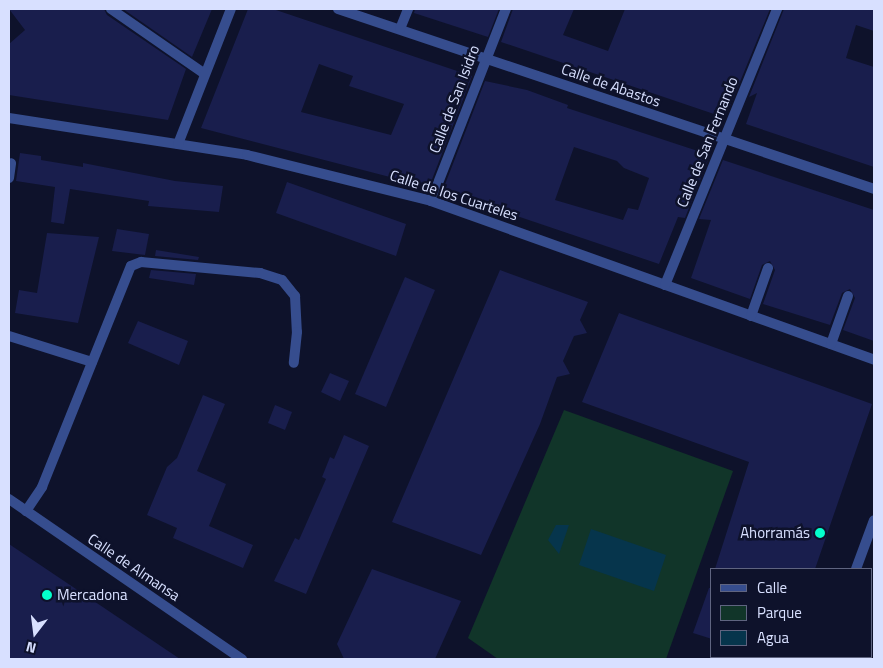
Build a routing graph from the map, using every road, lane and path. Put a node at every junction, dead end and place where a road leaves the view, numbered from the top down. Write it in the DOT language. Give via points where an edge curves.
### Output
graph roads {
  1 [pos="111,9"];
  2 [pos="231,9"];
  3 [pos="338,9"];
  4 [pos="408,9"];
  5 [pos="506,9"];
  6 [pos="777,9"];
  7 [pos="400,29"];
  8 [pos="486,59"];
  9 [pos="205,74"];
  10 [pos="9,118"];
  11 [pos="725,139"];
  12 [pos="178,144"];
  13 [pos="11,163"];
  14 [pos="9,178"];
  15 [pos="874,189"];
  16 [pos="430,201"];
  17 [pos="768,268"];
  18 [pos="666,286"];
  19 [pos="848,296"];
  20 [pos="751,316"];
  21 [pos="9,336"];
  22 [pos="830,344"];
  23 [pos="874,360"];
  24 [pos="92,362"];
  25 [pos="294,363"];
  26 [pos="9,499"];
  27 [pos="26,511"];
  28 [pos="874,520"];
  29 [pos="856,568"];
  30 [pos="242,659"];
  1 -- 9 [label="street"];
  2 -- 9 [label="street"];
  3 -- 7 [label="street, Calle de Abastos"];
  4 -- 7 [label="street"];
  5 -- 8 [label="street, Calle de San Isidro"];
  6 -- 11 [label="street, Calle de San Fernando"];
  7 -- 8 [label="street, Calle de Abastos"];
  8 -- 11 [label="street, Calle de Abastos"];
  8 -- 16 [label="street, Calle de San Isidro"];
  9 -- 12 [label="street"];
  10 -- 12 [label="street, Calle de los Cuarteles"];
  11 -- 15 [label="street, Calle de Abastos"];
  11 -- 18 [label="street, Calle de San Fernando"];
  12 -- 16 [label="street, Calle de los Cuarteles" via="327,173"];
  13 -- 14 [label="street"];
  16 -- 18 [label="street, Calle de los Cuarteles"];
  17 -- 20 [label="street"];
  18 -- 20 [label="street, Calle de los Cuarteles"];
  19 -- 22 [label="street"];
  20 -- 22 [label="street, Calle de los Cuarteles"];
  21 -- 24 [label="street"];
  22 -- 23 [label="street, Calle de los Cuarteles"];
  24 -- 25 [label="street" via="126,274 131,266 140,262 260,273 282,280 295,296 298,332"];
  24 -- 27 [label="street" via="42,487"];
  26 -- 27 [label="street, Calle de Almansa"];
  27 -- 30 [label="street, Calle de Almansa"];
  28 -- 29 [label="street"];
}
